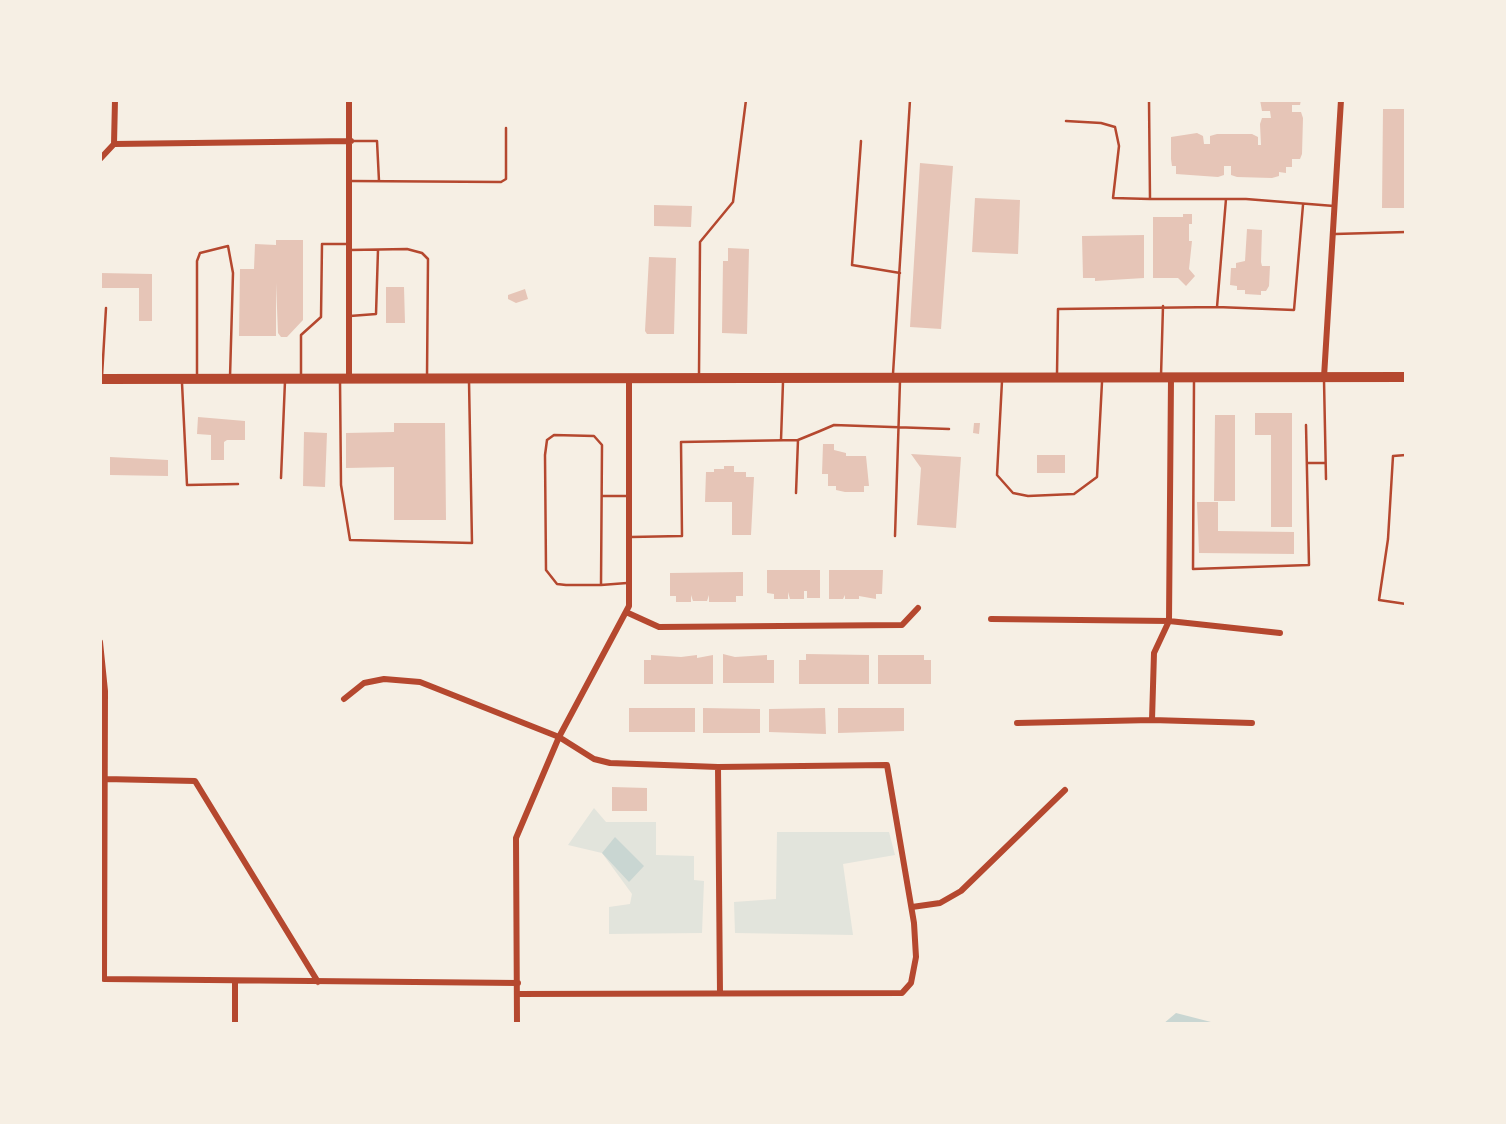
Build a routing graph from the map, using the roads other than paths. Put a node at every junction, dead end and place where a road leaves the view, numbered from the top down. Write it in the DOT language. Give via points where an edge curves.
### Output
graph roads {
  1 [pos="115,100"];
  2 [pos="349,100"];
  3 [pos="746,100"];
  4 [pos="910,100"];
  5 [pos="1149,100"];
  6 [pos="1341,100"];
  7 [pos="1066,121"];
  8 [pos="506,128"];
  9 [pos="351,141"];
  10 [pos="861,141"];
  11 [pos="114,144"];
  12 [pos="100,159"];
  13 [pos="351,181"];
  14 [pos="379,181"];
  15 [pos="1150,199"];
  16 [pos="1226,199"];
  17 [pos="1303,205"];
  18 [pos="1334,206"];
  19 [pos="1406,232"];
  20 [pos="1331,234"];
  21 [pos="350,247"];
  22 [pos="378,250"];
  23 [pos="900,272"];
  24 [pos="1163,306"];
  25 [pos="1217,307"];
  26 [pos="106,309"];
  27 [pos="350,316"];
  28 [pos="897,377"];
  29 [pos="1324,377"];
  30 [pos="1406,377"];
  31 [pos="783,378"];
  32 [pos="1002,378"];
  33 [pos="1057,378"];
  34 [pos="1102,378"];
  35 [pos="1166,378"];
  36 [pos="1194,378"];
  37 [pos="101,379"];
  38 [pos="182,380"];
  39 [pos="197,380"];
  40 [pos="230,380"];
  41 [pos="285,380"];
  42 [pos="469,380"];
  43 [pos="629,380"];
  44 [pos="699,380"];
  45 [pos="301,381"];
  46 [pos="345,381"];
  47 [pos="427,381"];
  48 [pos="1306,425"];
  49 [pos="900,427"];
  50 [pos="949,429"];
  51 [pos="781,440"];
  52 [pos="799,440"];
  53 [pos="1406,455"];
  54 [pos="1307,463"];
  55 [pos="1325,463"];
  56 [pos="281,478"];
  57 [pos="1326,479"];
  58 [pos="238,484"];
  59 [pos="796,493"];
  60 [pos="602,496"];
  61 [pos="629,496"];
  62 [pos="895,536"];
  63 [pos="629,537"];
  64 [pos="629,583"];
  65 [pos="601,584"];
  66 [pos="1406,604"];
  67 [pos="918,608"];
  68 [pos="626,612"];
  69 [pos="991,619"];
  70 [pos="1168,621"];
  71 [pos="1280,633"];
  72 [pos="100,642"];
  73 [pos="103,691"];
  74 [pos="344,699"];
  75 [pos="1152,720"];
  76 [pos="1017,723"];
  77 [pos="1252,723"];
  78 [pos="559,737"];
  79 [pos="718,767"];
  80 [pos="105,779"];
  81 [pos="1065,790"];
  82 [pos="102,846"];
  83 [pos="912,907"];
  84 [pos="318,982"];
  85 [pos="235,983"];
  86 [pos="517,983"];
  87 [pos="720,993"];
  88 [pos="517,994"];
  89 [pos="235,1024"];
  90 [pos="517,1024"];
  1 -- 11 [label="street"];
  2 -- 9 [label="street"];
  3 -- 44 [label="lane" via="733,201 699,242"];
  4 -- 23 [label="lane"];
  5 -- 15 [label="lane"];
  6 -- 18 [label="street"];
  7 -- 15 [label="lane" via="1115,127 1118,146 1113,198"];
  8 -- 14 [label="lane" via="506,179 500,182"];
  9 -- 11 [label="street"];
  9 -- 13 [label="street"];
  9 -- 14 [label="lane" via="377,141"];
  10 -- 23 [label="lane" via="852,265"];
  11 -- 12 [label="street"];
  13 -- 14 [label="lane"];
  13 -- 21 [label="street"];
  15 -- 16 [label="lane"];
  16 -- 17 [label="lane"];
  16 -- 25 [label="lane"];
  17 -- 18 [label="lane"];
  17 -- 25 [label="lane" via="1294,310"];
  18 -- 20 [label="street"];
  19 -- 20 [label="lane"];
  20 -- 29 [label="street"];
  21 -- 22 [label="lane"];
  21 -- 27 [label="street"];
  21 -- 45 [label="lane" via="322,244 321,317 301,335"];
  22 -- 27 [label="lane" via="376,314"];
  22 -- 47 [label="lane" via="407,249 428,259"];
  23 -- 28 [label="lane"];
  24 -- 25 [label="lane"];
  24 -- 33 [label="lane" via="1058,309"];
  24 -- 35 [label="lane"];
  26 -- 37 [label="lane"];
  27 -- 46 [label="street"];
  28 -- 31 [label="main road"];
  28 -- 32 [label="main road"];
  28 -- 49 [label="lane"];
  29 -- 30 [label="main road"];
  29 -- 36 [label="main road"];
  29 -- 55 [label="lane"];
  31 -- 44 [label="main road"];
  31 -- 51 [label="lane"];
  32 -- 33 [label="main road"];
  32 -- 34 [label="lane" via="996,475 1013,493 1028,496 1074,494 1097,477"];
  33 -- 34 [label="main road"];
  34 -- 35 [label="main road"];
  35 -- 36 [label="main road"];
  35 -- 70 [label="street"];
  36 -- 54 [label="lane" via="1194,569 1309,565"];
  37 -- 38 [label="main road"];
  38 -- 39 [label="main road"];
  38 -- 58 [label="lane" via="187,485"];
  39 -- 40 [label="main road"];
  39 -- 40 [label="lane" via="197,261 200,253 228,246 233,272"];
  40 -- 41 [label="main road"];
  41 -- 45 [label="main road"];
  41 -- 56 [label="lane"];
  42 -- 43 [label="main road"];
  42 -- 46 [label="lane" via="472,542 350,540 341,485"];
  42 -- 47 [label="main road"];
  43 -- 44 [label="main road"];
  43 -- 61 [label="street"];
  45 -- 46 [label="main road"];
  46 -- 47 [label="main road"];
  48 -- 54 [label="lane"];
  49 -- 50 [label="lane"];
  49 -- 52 [label="lane" via="834,425"];
  49 -- 62 [label="lane"];
  51 -- 52 [label="lane"];
  51 -- 63 [label="lane" via="681,442 682,536"];
  52 -- 59 [label="lane"];
  53 -- 66 [label="lane" via="1393,456 1379,600"];
  54 -- 55 [label="lane"];
  55 -- 57 [label="lane"];
  60 -- 61 [label="lane"];
  60 -- 65 [label="lane"];
  60 -- 65 [label="lane" via="599,439 586,434 549,437 546,570 557,584"];
  61 -- 63 [label="street"];
  63 -- 64 [label="street"];
  64 -- 65 [label="lane"];
  64 -- 68 [label="street"];
  67 -- 68 [label="street" via="902,625 659,627"];
  68 -- 78 [label="street"];
  69 -- 70 [label="street"];
  70 -- 71 [label="street"];
  70 -- 75 [label="street" via="1154,653"];
  72 -- 73 [label="street"];
  73 -- 80 [label="street"];
  74 -- 78 [label="street" via="364,684 384,679 420,682"];
  75 -- 76 [label="street"];
  75 -- 77 [label="street"];
  78 -- 79 [label="street" via="594,759 610,763"];
  78 -- 86 [label="street" via="516,838"];
  79 -- 83 [label="street" via="887,765"];
  79 -- 87 [label="street"];
  80 -- 82 [label="street"];
  80 -- 84 [label="street" via="195,781"];
  81 -- 83 [label="street" via="961,891 940,904"];
  82 -- 85 [label="street" via="104,979"];
  83 -- 87 [label="street" via="916,957 911,983 902,993"];
  84 -- 85 [label="street"];
  84 -- 86 [label="street"];
  85 -- 89 [label="street"];
  86 -- 88 [label="street"];
  87 -- 88 [label="street"];
  88 -- 90 [label="street"];
}
